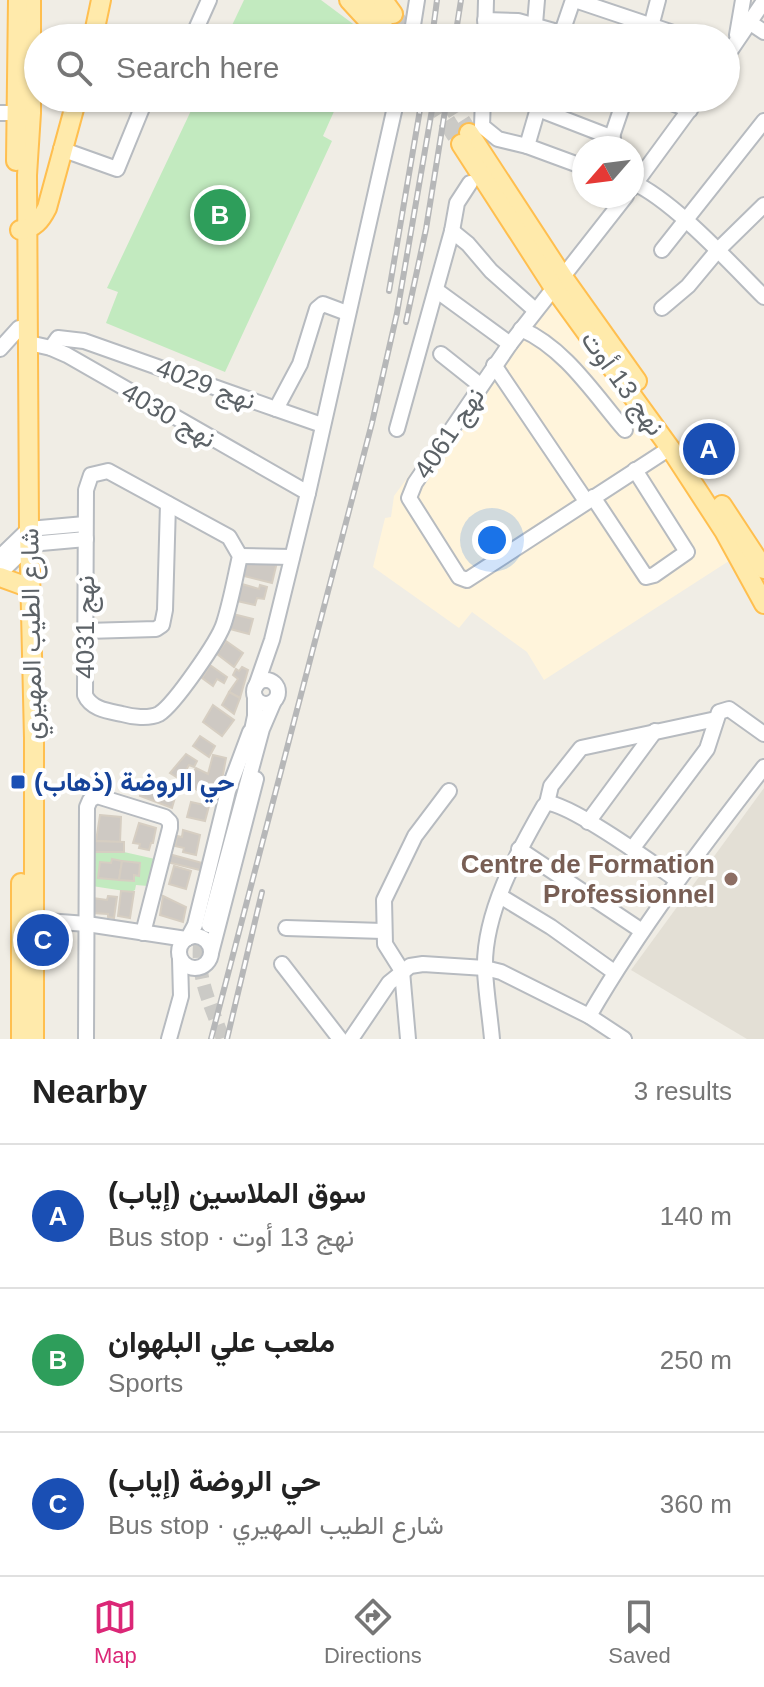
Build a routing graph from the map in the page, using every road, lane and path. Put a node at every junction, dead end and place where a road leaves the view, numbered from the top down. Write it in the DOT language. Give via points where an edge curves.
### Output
graph roads {
  1 [pos="18,0"];
  2 [pos="31,0"];
  3 [pos="209,0"];
  4 [pos="349,0"];
  5 [pos="367,0"];
  6 [pos="417,0"];
  7 [pos="486,0"];
  8 [pos="537,0"];
  9 [pos="574,0"];
  10 [pos="658,0"];
  11 [pos="743,0"];
  12 [pos="102,1"];
  13 [pos="764,1"];
  14 [pos="386,18"];
  15 [pos="485,20"];
  16 [pos="749,22"];
  17 [pos="30,24"];
  18 [pos="96,24"];
  19 [pos="198,24"];
  20 [pos="413,24"];
  21 [pos="485,24"];
  22 [pos="535,24"];
  23 [pos="565,24"];
  24 [pos="633,24"];
  25 [pos="652,24"];
  26 [pos="739,24"];
  27 [pos="764,32"];
  28 [pos="740,34"];
  29 [pos="27,112"];
  30 [pos="73,112"];
  31 [pos="141,112"];
  32 [pos="394,112"];
  33 [pos="478,112"];
  34 [pos="538,112"];
  35 [pos="554,112"];
  36 [pos="620,112"];
  37 [pos="688,112"];
  38 [pos="9,113"];
  39 [pos="764,121"];
  40 [pos="471,134"];
  41 [pos="597,136"];
  42 [pos="612,136"];
  43 [pos="527,146"];
  44 [pos="61,149"];
  45 [pos="572,163"];
  46 [pos="644,170"];
  47 [pos="470,183"];
  48 [pos="644,193"];
  49 [pos="764,205"];
  50 [pos="617,208"];
  51 [pos="685,222"];
  52 [pos="22,230"];
  53 [pos="452,231"];
  54 [pos="662,250"];
  55 [pos="718,250"];
  56 [pos="558,282"];
  57 [pos="436,290"];
  58 [pos="764,297"];
  59 [pos="662,308"];
  60 [pos="535,310"];
  61 [pos="347,313"];
  62 [pos="521,329"];
  63 [pos="24,336"];
  64 [pos="510,344"];
  65 [pos="51,348"];
  66 [pos="0,349"];
  67 [pos="441,354"];
  68 [pos="494,365"];
  69 [pos="480,385"];
  70 [pos="276,409"];
  71 [pos="322,425"];
  72 [pos="397,429"];
  73 [pos="625,430"];
  74 [pos="670,448"];
  75 [pos="635,470"];
  76 [pos="308,493"];
  77 [pos="590,499"];
  78 [pos="168,504"];
  79 [pos="85,532"];
  80 [pos="25,541"];
  81 [pos="240,556"];
  82 [pos="0,557"];
  83 [pos="292,557"];
  84 [pos="764,569"];
  85 [pos="0,575"];
  86 [pos="22,585"];
  87 [pos="764,604"];
  88 [pos="86,631"];
  89 [pos="272,640"];
  90 [pos="256,692"];
  91 [pos="276,694"];
  92 [pos="716,719"];
  93 [pos="259,722"];
  94 [pos="655,731"];
  95 [pos="764,734"];
  96 [pos="764,767"];
  97 [pos="449,791"];
  98 [pos="545,804"];
  99 [pos="588,822"];
  100 [pos="519,849"];
  101 [pos="632,849"];
  102 [pos="677,880"];
  103 [pos="500,896"];
  104 [pos="33,920"];
  105 [pos="87,924"];
  106 [pos="206,924"];
  107 [pos="286,928"];
  108 [pos="383,931"];
  109 [pos="642,931"];
  110 [pos="143,933"];
  111 [pos="169,937"];
  112 [pos="187,938"];
  113 [pos="180,956"];
  114 [pos="207,960"];
  115 [pos="282,964"];
  116 [pos="485,968"];
  117 [pos="402,971"];
  118 [pos="614,972"];
  119 [pos="181,996"];
  120 [pos="589,1016"];
  121 [pos="600,1033"];
  122 [pos="21,1039"];
  123 [pos="34,1039"];
  124 [pos="86,1039"];
  125 [pos="169,1039"];
  126 [pos="340,1039"];
  127 [pos="351,1039"];
  128 [pos="408,1039"];
  129 [pos="492,1039"];
  130 [pos="624,1039"];
  1 -- 38 [label="main road"];
  2 -- 17 [label="main road"];
  3 -- 19 [label="street"];
  4 -- 14 [label="main road"];
  5 -- 14 [label="main road"];
  6 -- 20 [label="street"];
  7 -- 15 [label="street"];
  8 -- 22 [label="street"];
  9 -- 23 [label="street"];
  9 -- 24 [label="street"];
  10 -- 25 [label="street"];
  11 -- 26 [label="street"];
  12 -- 18 [label="main road"];
  13 -- 16 [label="street"];
  15 -- 21 [label="street"];
  15 -- 22 [label="street"];
  16 -- 27 [label="street"];
  16 -- 28 [label="street"];
  29 -- 52 [label="main road"];
  30 -- 44 [label="main road"];
  31 -- 44 [label="street" via="119,168"];
  32 -- 61 [label="street"];
  33 -- 40 [label="street"];
  34 -- 43 [label="street"];
  35 -- 41 [label="street"];
  36 -- 42 [label="street"];
  37 -- 46 [label="street"];
  38 -- 52 [label="main road"];
  39 -- 51 [label="street"];
  40 -- 43 [label="street"];
  40 -- 56 [label="main road"];
  43 -- 45 [label="street"];
  44 -- 52 [label="main road" via="47,208 37,224"];
  47 -- 53 [label="street" via="457,203"];
  48 -- 51 [label="street"];
  49 -- 55 [label="street"];
  50 -- 56 [label="street, نهج 4061"];
  51 -- 54 [label="street"];
  51 -- 55 [label="street"];
  52 -- 63 [label="main road, شارع الطيب المهيري"];
  53 -- 57 [label="street"];
  53 -- 60 [label="street"];
  55 -- 58 [label="street"];
  55 -- 59 [label="street"];
  56 -- 60 [label="street, نهج 4061"];
  56 -- 74 [label="main road, نهج 13 أوت"];
  56 -- 84 [label="main road, نهج 13 أوت" via="680,442"];
  57 -- 64 [label="street"];
  57 -- 72 [label="street"];
  60 -- 62 [label="street, نهج 4061"];
  61 -- 70 [label="street, نهج 4029" via="323,304 317,309 300,364"];
  61 -- 71 [label="street"];
  62 -- 64 [label="street, نهج 4061"];
  62 -- 73 [label="street" via="542,338 562,357"];
  63 -- 65 [label="street, نهج 4030"];
  63 -- 66 [label="street"];
  63 -- 80 [label="main road, شارع الطيب المهيري"];
  64 -- 68 [label="street, نهج 4061"];
  65 -- 70 [label="street, نهج 4029" via="58,338 84,341"];
  65 -- 76 [label="street, نهج 4030"];
  67 -- 69 [label="street"];
  68 -- 69 [label="street, نهج 4061"];
  68 -- 77 [label="street"];
  69 -- 77 [label="street, نهج 4061" via="409,498 459,577 467,580"];
  70 -- 71 [label="street"];
  71 -- 76 [label="street"];
  74 -- 75 [label="street"];
  74 -- 87 [label="main road, نهج 13 أوت"];
  75 -- 77 [label="street"];
  75 -- 77 [label="street" via="687,552 654,575 646,577"];
  76 -- 83 [label="street"];
  78 -- 79 [label="street, نهج 4031" via="102,471 87,481"];
  78 -- 81 [label="street, نهج 4031" via="229,537"];
  78 -- 88 [label="street" via="162,625"];
  79 -- 80 [label="street"];
  79 -- 88 [label="street, نهج 4031"];
  80 -- 82 [label="street"];
  80 -- 85 [label="street"];
  80 -- 86 [label="main road, شارع الطيب المهيري"];
  80 -- 104 [label="main road, شارع الطيب المهيري" via="34,738"];
  81 -- 83 [label="street"];
  81 -- 88 [label="street, نهج 4031" via="216,641 159,714 125,715 91,705 85,695"];
  83 -- 89 [label="street"];
  85 -- 86 [label="main road"];
  86 -- 122 [label="main road, شارع الطيب المهيري"];
  89 -- 90 [label="street"];
  89 -- 91 [label="street"];
  90 -- 91 [label="street" via="265,704"];
  90 -- 93 [label="street"];
  91 -- 93 [label="street"];
  92 -- 94 [label="street"];
  92 -- 95 [label="street" via="729,709"];
  92 -- 101 [label="street" via="707,749"];
  93 -- 106 [label="street"];
  93 -- 112 [label="street" via="228,791 195,925"];
  93 -- 114 [label="street" via="255,786"];
  94 -- 98 [label="street" via="581,748 551,786"];
  94 -- 99 [label="street"];
  96 -- 102 [label="street"];
  97 -- 108 [label="street" via="415,836 387,891"];
  98 -- 99 [label="street"];
  98 -- 100 [label="street"];
  99 -- 101 [label="street"];
  100 -- 103 [label="street"];
  100 -- 109 [label="street"];
  101 -- 102 [label="street"];
  102 -- 109 [label="street"];
  103 -- 116 [label="street"];
  103 -- 118 [label="street"];
  104 -- 105 [label="street"];
  104 -- 123 [label="main road, شارع الطيب المهيري"];
  105 -- 110 [label="street"];
  105 -- 110 [label="street" via="87,807 101,795 165,817 171,825"];
  105 -- 124 [label="street"];
  107 -- 108 [label="street"];
  108 -- 117 [label="street" via="386,949"];
  109 -- 118 [label="street"];
  110 -- 111 [label="street"];
  111 -- 112 [label="street"];
  111 -- 113 [label="street"];
  112 -- 113 [label="street"];
  112 -- 114 [label="street" via="205,940"];
  113 -- 114 [label="street" via="193,968"];
  113 -- 119 [label="street"];
  114 -- 119 [label="street"];
  115 -- 126 [label="street"];
  116 -- 117 [label="street" via="423,964"];
  116 -- 120 [label="street"];
  116 -- 129 [label="street"];
  117 -- 127 [label="street"];
  117 -- 128 [label="street"];
  118 -- 120 [label="street"];
  119 -- 125 [label="street"];
  120 -- 121 [label="street"];
  121 -- 130 [label="street"];
}
